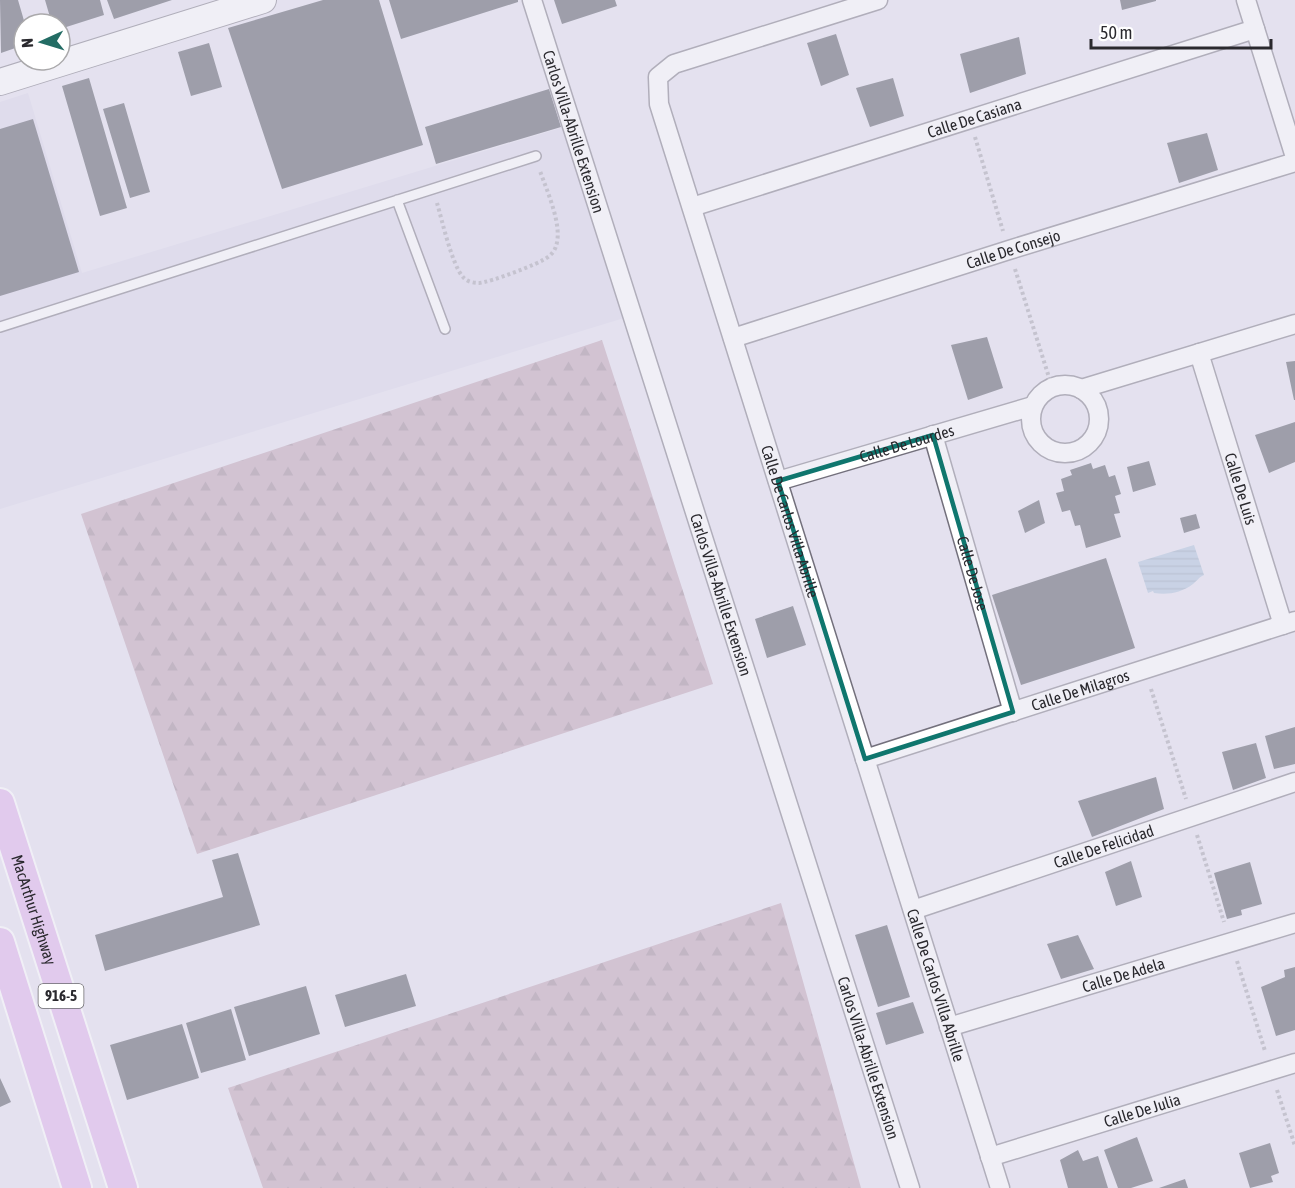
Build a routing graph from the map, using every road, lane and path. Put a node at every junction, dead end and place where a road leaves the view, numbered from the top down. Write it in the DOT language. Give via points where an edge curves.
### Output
graph roads {
  1 [pos="263,0"];
  2 [pos="532,0"];
  3 [pos="878,0"];
  4 [pos="1246,0"];
  5 [pos="214,7"];
  6 [pos="1255,29"];
  7 [pos="0,82"];
  8 [pos="536,156"];
  9 [pos="1295,157"];
  10 [pos="1295,162"];
  11 [pos="432,189"];
  12 [pos="396,200"];
  13 [pos="692,207"];
  14 [pos="1295,324"];
  15 [pos="0,327"];
  16 [pos="445,329"];
  17 [pos="733,338"];
  18 [pos="1199,353"];
  19 [pos="1081,388"];
  20 [pos="1033,406"];
  21 [pos="933,435"];
  22 [pos="778,481"];
  23 [pos="1289,623"];
  24 [pos="1144,669"];
  25 [pos="1013,712"];
  26 [pos="866,759"];
  27 [pos="1295,782"];
  28 [pos="0,806"];
  29 [pos="1191,817"];
  30 [pos="913,910"];
  31 [pos="1295,923"];
  32 [pos="0,942"];
  33 [pos="1231,942"];
  34 [pos="949,1027"];
  35 [pos="1295,1063"];
  36 [pos="1271,1071"];
  37 [pos="1295,1146"];
  38 [pos="990,1157"];
  39 [pos="77,1188"];
  40 [pos="123,1188"];
  41 [pos="910,1188"];
  42 [pos="1000,1188"];
  1 -- 5 [label="main road"];
  2 -- 41 [label="street, Carlos Villa-Abrille Extension"];
  3 -- 13 [label="street, Calle De Carlos Villa Abrille" via="674,64 658,77 659,104"];
  4 -- 6 [label="street"];
  5 -- 7 [label="main road"];
  6 -- 9 [label="street"];
  6 -- 13 [label="street, Calle De Casiana"];
  8 -- 11 [label="lane"];
  8 -- 11 [label="path" via="558,226 555,249 540,261 489,281 470,282 463,277"];
  10 -- 17 [label="street, Calle De Consejo"];
  11 -- 12 [label="lane"];
  12 -- 15 [label="lane"];
  12 -- 16 [label="lane"];
  13 -- 17 [label="street, Calle De Carlos Villa Abrille"];
  14 -- 18 [label="street"];
  17 -- 22 [label="street, Calle De Carlos Villa Abrille"];
  18 -- 19 [label="street"];
  18 -- 23 [label="street, Calle De Luis"];
  19 -- 20 [label="street" via="1052,387"];
  19 -- 20 [label="street" via="1096,403 1099,424 1082,450 1061,453 1042,445 1031,427"];
  20 -- 21 [label="street, Calle De Lourdes"];
  21 -- 22 [label="street, Calle De Lourdes"];
  21 -- 25 [label="street, Calle De Jose"];
  22 -- 26 [label="street, Calle De Carlos Villa Abrille"];
  23 -- 24 [label="street, Calle De Milagros"];
  24 -- 25 [label="street, Calle De Milagros"];
  24 -- 29 [label="path"];
  25 -- 26 [label="street, Calle De Milagros"];
  26 -- 30 [label="street, Calle De Carlos Villa Abrille"];
  27 -- 29 [label="street, Calle De Felicidad"];
  28 -- 40 [label="main road, MacArthur Highway / 916-5"];
  29 -- 30 [label="street, Calle De Felicidad"];
  29 -- 33 [label="path"];
  30 -- 34 [label="street, Calle De Carlos Villa Abrille"];
  31 -- 33 [label="street, Calle De Adela"];
  32 -- 39 [label="main road, 916-5"];
  33 -- 34 [label="street, Calle De Adela"];
  33 -- 36 [label="path"];
  34 -- 38 [label="street, Calle De Carlos Villa Abrille"];
  35 -- 36 [label="street, Calle De Julia"];
  36 -- 37 [label="path"];
  36 -- 38 [label="street, Calle De Julia"];
  38 -- 42 [label="street, Calle De Carlos Villa Abrille"];
}
